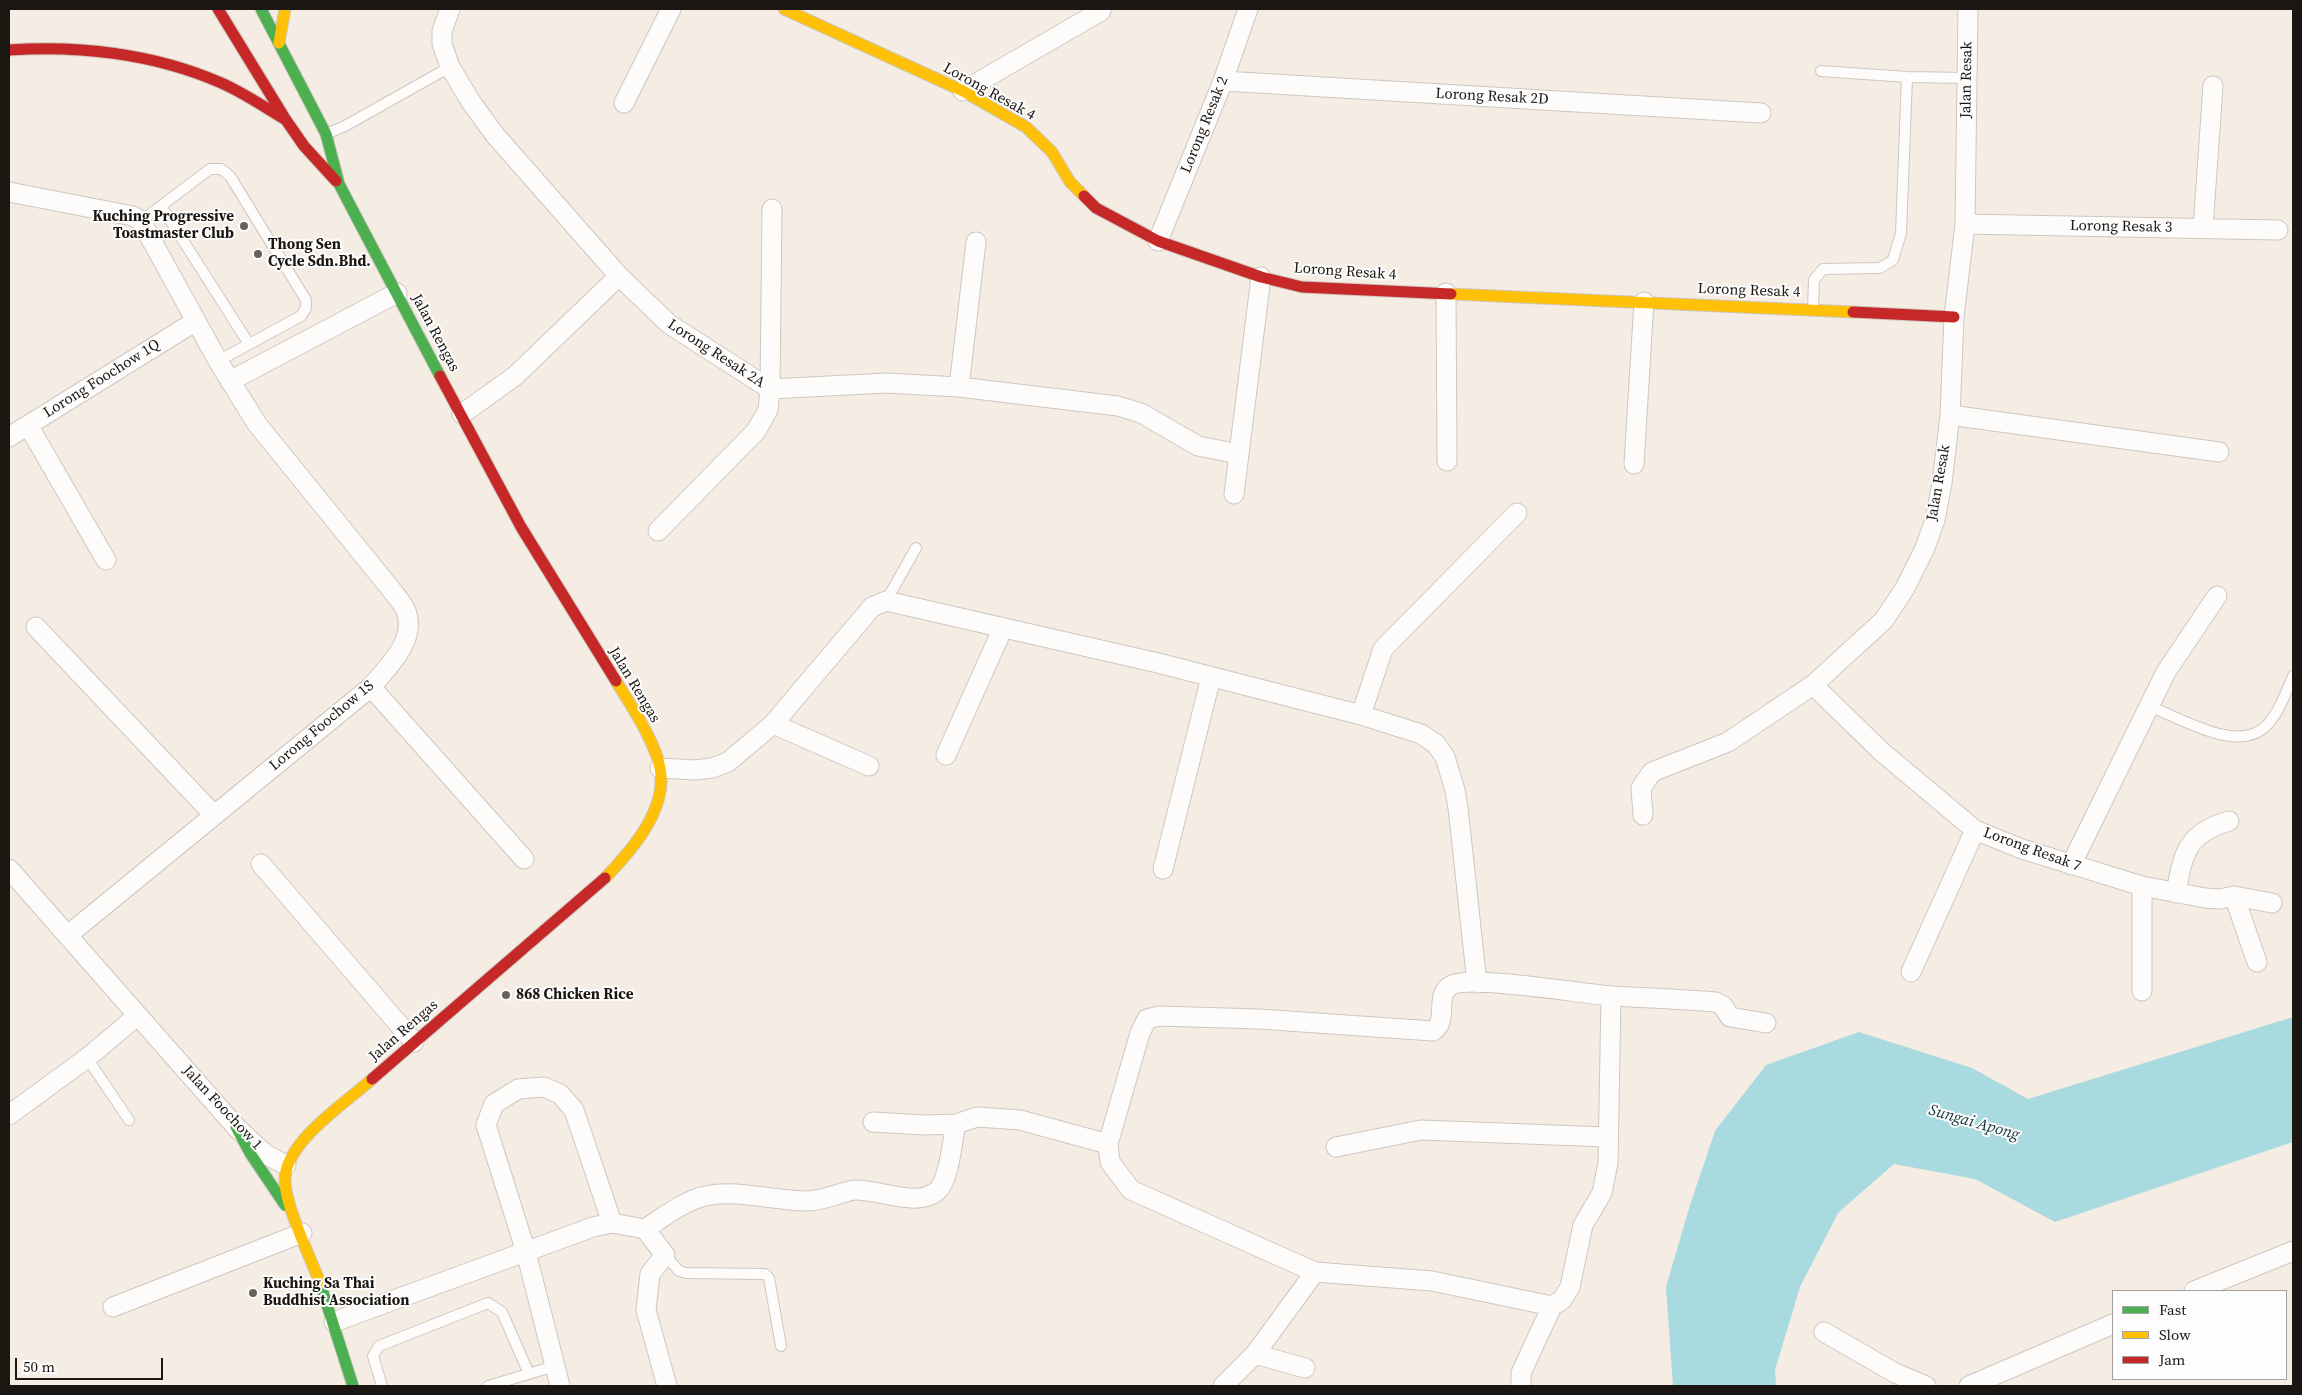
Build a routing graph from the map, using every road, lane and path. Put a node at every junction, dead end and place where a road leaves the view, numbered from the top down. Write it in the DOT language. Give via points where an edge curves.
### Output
graph roads {
  1 [pos="218,9"];
  2 [pos="261,9"];
  3 [pos="285,9"];
  4 [pos="450,9"];
  5 [pos="671,9"];
  6 [pos="784,9"];
  7 [pos="1248,9"];
  8 [pos="1968,9"];
  9 [pos="1101,11"];
  10 [pos="279,43"];
  11 [pos="9,50"];
  12 [pos="450,67"];
  13 [pos="1821,71"];
  14 [pos="1907,77"];
  15 [pos="1967,78"];
  16 [pos="1223,82"];
  17 [pos="2214,86"];
  18 [pos="963,91"];
  19 [pos="624,103"];
  20 [pos="1761,113"];
  21 [pos="286,120"];
  22 [pos="326,134"];
  23 [pos="339,184"];
  24 [pos="9,192"];
  25 [pos="161,206"];
  26 [pos="772,209"];
  27 [pos="140,221"];
  28 [pos="1964,224"];
  29 [pos="2203,228"];
  30 [pos="2278,230"];
  31 [pos="1158,241"];
  32 [pos="976,242"];
  33 [pos="619,276"];
  34 [pos="1260,278"];
  35 [pos="397,293"];
  36 [pos="1446,293"];
  37 [pos="1644,302"];
  38 [pos="1813,309"];
  39 [pos="1954,317"];
  40 [pos="196,321"];
  41 [pos="249,344"];
  42 [pos="218,361"];
  43 [pos="230,381"];
  44 [pos="959,387"];
  45 [pos="770,389"];
  46 [pos="462,414"];
  47 [pos="1950,415"];
  48 [pos="28,425"];
  49 [pos="9,437"];
  50 [pos="2218,452"];
  51 [pos="1239,454"];
  52 [pos="1447,461"];
  53 [pos="1634,464"];
  54 [pos="1234,494"];
  55 [pos="1517,512"];
  56 [pos="658,530"];
  57 [pos="916,548"];
  58 [pos="106,560"];
  59 [pos="2218,596"];
  60 [pos="886,600"];
  61 [pos="36,627"];
  62 [pos="1002,628"];
  63 [pos="2293,676"];
  64 [pos="1211,677"];
  65 [pos="1813,685"];
  66 [pos="371,687"];
  67 [pos="2289,695"];
  68 [pos="2150,707"];
  69 [pos="1361,715"];
  70 [pos="773,724"];
  71 [pos="946,755"];
  72 [pos="869,766"];
  73 [pos="660,768"];
  74 [pos="214,815"];
  75 [pos="1643,815"];
  76 [pos="2230,822"];
  77 [pos="1975,830"];
  78 [pos="524,859"];
  79 [pos="261,864"];
  80 [pos="2071,865"];
  81 [pos="9,869"];
  82 [pos="1163,869"];
  83 [pos="2142,886"];
  84 [pos="2176,893"];
  85 [pos="2234,896"];
  86 [pos="2272,904"];
  87 [pos="68,935"];
  88 [pos="2258,962"];
  89 [pos="1911,972"];
  90 [pos="1477,983"];
  91 [pos="2142,991"];
  92 [pos="1611,996"];
  93 [pos="137,1016"];
  94 [pos="1766,1023"];
  95 [pos="414,1042"];
  96 [pos="87,1058"];
  97 [pos="9,1115"];
  98 [pos="129,1120"];
  99 [pos="873,1122"];
  100 [pos="956,1124"];
  101 [pos="236,1127"];
  102 [pos="1607,1137"];
  103 [pos="1108,1144"];
  104 [pos="1336,1147"];
  105 [pos="286,1165"];
  106 [pos="612,1223"];
  107 [pos="299,1225"];
  108 [pos="645,1229"];
  109 [pos="2293,1251"];
  110 [pos="526,1252"];
  111 [pos="666,1255"];
  112 [pos="1314,1272"];
  113 [pos="2196,1290"];
  114 [pos="1552,1306"];
  115 [pos="113,1307"];
  116 [pos="334,1322"];
  117 [pos="2112,1324"];
  118 [pos="1824,1332"];
  119 [pos="781,1346"];
  120 [pos="1255,1354"];
  121 [pos="555,1366"];
  122 [pos="1305,1368"];
  123 [pos="529,1374"];
  124 [pos="353,1386"];
  125 [pos="382,1386"];
  126 [pos="488,1386"];
  127 [pos="560,1386"];
  128 [pos="667,1386"];
  129 [pos="1223,1386"];
  130 [pos="1521,1386"];
  131 [pos="1926,1386"];
  132 [pos="1969,1386"];
  1 -- 21 [label="main road, Jalan Rengas"];
  2 -- 10 [label="main road, Jalan Rengas"];
  3 -- 10 [label="main road"];
  4 -- 12 [label="street, Lorong Resak 2A" via="442,31 442,44"];
  5 -- 19 [label="street"];
  6 -- 18 [label="main road, Lorong Resak 4"];
  7 -- 16 [label="street, Lorong Resak 2"];
  8 -- 15 [label="street, Jalan Resak"];
  9 -- 18 [label="street"];
  10 -- 22 [label="main road, Jalan Rengas"];
  11 -- 21 [label="main road" via="35,47 163,62 219,82"];
  12 -- 22 [label="lane"];
  12 -- 33 [label="street, Lorong Resak 2A" via="494,135"];
  13 -- 14 [label="lane"];
  14 -- 15 [label="lane"];
  14 -- 38 [label="lane" via="1901,233 1893,260 1880,268 1823,269 1814,280"];
  15 -- 28 [label="street, Jalan Resak"];
  16 -- 20 [label="street, Lorong Resak 2D"];
  16 -- 31 [label="street, Lorong Resak 2"];
  17 -- 29 [label="street"];
  18 -- 31 [label="main road, Lorong Resak 4" via="1026,127 1052,152 1070,182 1096,208"];
  21 -- 23 [label="main road, Jalan Rengas" via="304,146"];
  22 -- 23 [label="main road, Jalan Rengas"];
  23 -- 35 [label="main road, Jalan Rengas"];
  24 -- 27 [label="street" via="132,216"];
  25 -- 27 [label="lane"];
  25 -- 41 [label="lane"];
  25 -- 41 [label="lane" via="210,169 230,176 306,300 301,316"];
  26 -- 45 [label="street"];
  27 -- 40 [label="street, Lorong Foochow 1S"];
  28 -- 29 [label="street, Lorong Resak 3"];
  28 -- 39 [label="street, Jalan Resak"];
  29 -- 30 [label="street, Lorong Resak 3"];
  31 -- 34 [label="main road, Lorong Resak 4"];
  32 -- 44 [label="street"];
  33 -- 45 [label="street, Lorong Resak 2A" via="668,324"];
  33 -- 46 [label="street" via="515,376"];
  34 -- 36 [label="main road, Lorong Resak 4" via="1302,287"];
  34 -- 51 [label="street"];
  35 -- 43 [label="street"];
  35 -- 46 [label="main road, Jalan Rengas"];
  36 -- 37 [label="main road, Lorong Resak 4"];
  36 -- 52 [label="street"];
  37 -- 38 [label="main road, Lorong Resak 4"];
  37 -- 53 [label="street"];
  38 -- 39 [label="main road, Lorong Resak 4"];
  39 -- 47 [label="street, Jalan Resak"];
  40 -- 42 [label="street, Lorong Foochow 1S"];
  40 -- 48 [label="street, Lorong Foochow 1Q"];
  41 -- 42 [label="lane"];
  42 -- 43 [label="street, Lorong Foochow 1S"];
  43 -- 66 [label="street, Lorong Foochow 1S" via="257,424 406,612 408,633 396,658"];
  44 -- 45 [label="street, Lorong Resak 2A" via="887,382"];
  44 -- 51 [label="street, Lorong Resak 2A" via="1118,406 1141,413 1198,446"];
  45 -- 56 [label="street" via="768,410 756,431"];
  46 -- 73 [label="main road, Jalan Rengas" via="521,527 641,722"];
  47 -- 50 [label="street"];
  47 -- 65 [label="street, Jalan Resak" via="1934,520 1925,548 1905,588 1884,620"];
  48 -- 49 [label="street, Lorong Foochow 1Q"];
  48 -- 58 [label="street"];
  51 -- 54 [label="street"];
  55 -- 69 [label="street" via="1383,649"];
  57 -- 60 [label="lane"];
  59 -- 68 [label="street" via="2166,672"];
  60 -- 62 [label="street"];
  60 -- 70 [label="street" via="872,607"];
  61 -- 74 [label="street"];
  62 -- 64 [label="street"];
  62 -- 71 [label="street"];
  63 -- 67 [label="lane"];
  64 -- 69 [label="street"];
  64 -- 82 [label="street"];
  65 -- 75 [label="street, Jalan Resak" via="1728,742 1652,772 1641,788"];
  65 -- 77 [label="street, Lorong Resak 7" via="1882,752"];
  66 -- 74 [label="street, Lorong Foochow 1S"];
  66 -- 78 [label="street"];
  67 -- 68 [label="lane" via="2265,727 2254,735 2239,737 2224,736"];
  68 -- 80 [label="street"];
  69 -- 90 [label="street" via="1421,734 1436,744 1445,757 1458,808"];
  70 -- 72 [label="street"];
  70 -- 73 [label="street" via="728,762 695,770"];
  73 -- 95 [label="main road, Jalan Rengas" via="654,814 630,852 604,880"];
  74 -- 87 [label="street, Lorong Foochow 1S"];
  76 -- 84 [label="street" via="2216,825 2194,838 2182,861"];
  77 -- 80 [label="street, Lorong Resak 7"];
  77 -- 89 [label="street"];
  79 -- 95 [label="street"];
  80 -- 83 [label="street, Lorong Resak 7"];
  81 -- 87 [label="street, Jalan Foochow 1"];
  83 -- 84 [label="street, Lorong Resak 7"];
  83 -- 91 [label="street"];
  84 -- 85 [label="street, Lorong Resak 7" via="2220,899"];
  85 -- 86 [label="street, Lorong Resak 7"];
  85 -- 88 [label="street"];
  87 -- 93 [label="street, Jalan Foochow 1"];
  90 -- 92 [label="street"];
  90 -- 103 [label="street" via="1461,983 1448,988 1442,999 1439,1028 1433,1031 1250,1019 1160,1016 1147,1019 1140,1033"];
  92 -- 94 [label="street" via="1716,1002 1730,1017"];
  92 -- 102 [label="street"];
  93 -- 96 [label="street"];
  93 -- 101 [label="street, Jalan Foochow 1"];
  95 -- 105 [label="main road, Jalan Rengas" via="295,1150"];
  96 -- 97 [label="street"];
  96 -- 98 [label="lane"];
  99 -- 100 [label="street"];
  100 -- 103 [label="street" via="977,1118 1020,1120"];
  100 -- 108 [label="street" via="946,1174 938,1190 924,1196 908,1198 855,1190 827,1199 807,1201 729,1194 703,1196"];
  101 -- 105 [label="street, Jalan Foochow 1" via="265,1154"];
  101 -- 107 [label="main road" via="267,1181"];
  102 -- 104 [label="street" via="1421,1130"];
  102 -- 114 [label="street" via="1608,1163 1602,1193 1583,1225 1570,1287 1562,1300"];
  103 -- 112 [label="street" via="1110,1162 1131,1190"];
  105 -- 107 [label="main road" via="283,1179"];
  106 -- 108 [label="street"];
  106 -- 110 [label="street"];
  106 -- 110 [label="street" via="574,1110 560,1094 544,1087 518,1089 494,1104 486,1126"];
  107 -- 115 [label="street"];
  107 -- 116 [label="main road"];
  108 -- 111 [label="street"];
  109 -- 113 [label="street"];
  110 -- 116 [label="street"];
  110 -- 121 [label="street"];
  111 -- 119 [label="lane" via="686,1273 765,1274 769,1278"];
  111 -- 128 [label="street" via="650,1274 646,1310"];
  112 -- 114 [label="street" via="1432,1282"];
  112 -- 120 [label="street"];
  114 -- 130 [label="street" via="1521,1373"];
  116 -- 124 [label="main road"];
  117 -- 132 [label="street"];
  118 -- 131 [label="street"];
  120 -- 122 [label="street"];
  120 -- 129 [label="street"];
  121 -- 123 [label="lane"];
  121 -- 127 [label="street"];
  123 -- 125 [label="lane" via="502,1312 488,1303 379,1346 373,1356"];
  123 -- 126 [label="lane"];
}
